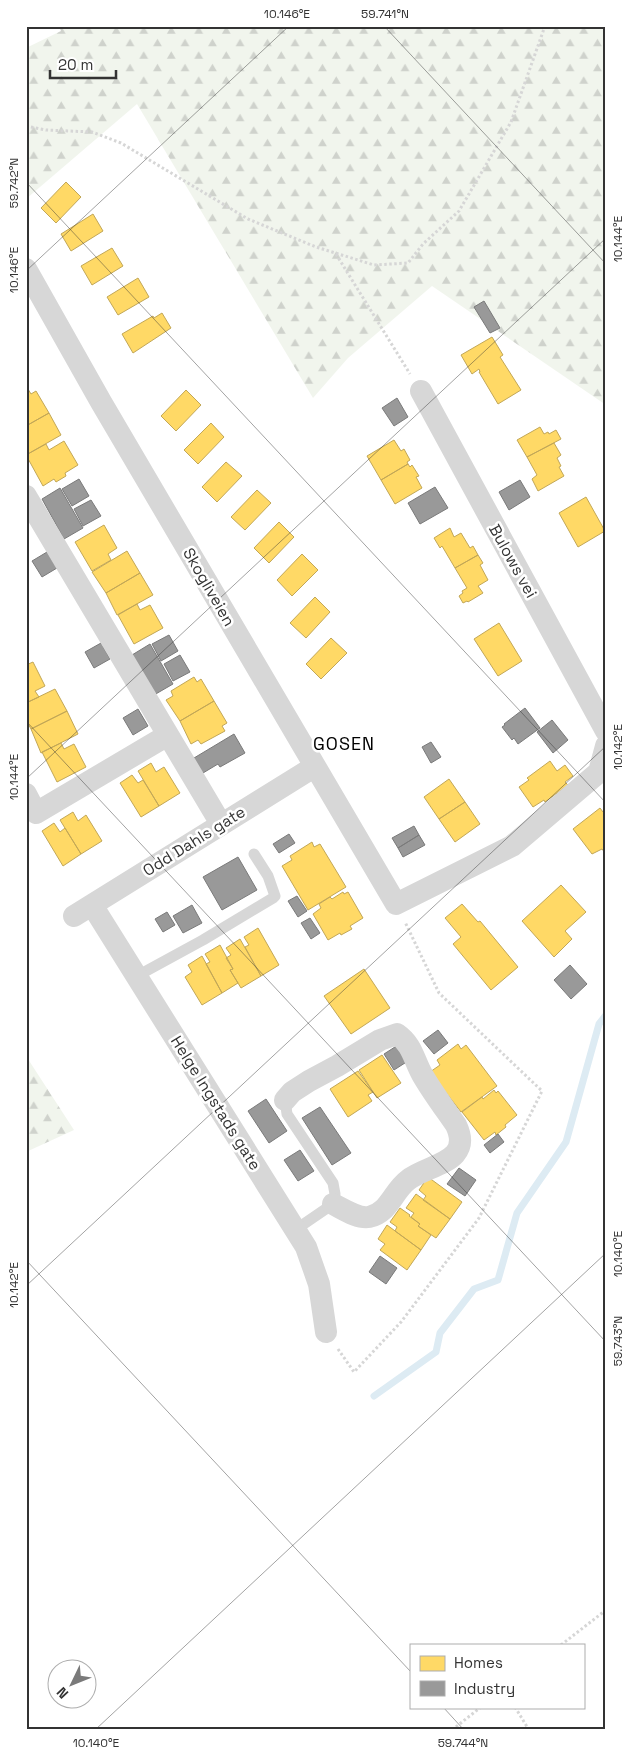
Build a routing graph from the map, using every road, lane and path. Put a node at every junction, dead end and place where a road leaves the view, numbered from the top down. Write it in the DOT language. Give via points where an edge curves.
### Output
graph roads {
  1 [pos="545,26"];
  2 [pos="26,126"];
  3 [pos="335,253"];
  4 [pos="29,281"];
  5 [pos="421,391"];
  6 [pos="26,496"];
  7 [pos="606,731"];
  8 [pos="168,735"];
  9 [pos="606,746"];
  10 [pos="314,767"];
  11 [pos="26,794"];
  12 [pos="221,824"];
  13 [pos="254,854"];
  14 [pos="83,910"];
  15 [pos="137,976"];
  16 [pos="285,1100"];
  17 [pos="333,1204"];
  18 [pos="295,1230"];
  19 [pos="326,1332"];
  20 [pos="606,1610"];
  21 [pos="562,1644"];
  22 [pos="480,1708"];
  23 [pos="516,1708"];
  24 [pos="452,1730"];
  25 [pos="529,1730"];
  1 -- 3 [label="path" via="511,122 459,211 423,244 408,263 374,265"];
  2 -- 3 [label="path" via="92,132 122,143 248,219"];
  3 -- 5 [label="path"];
  4 -- 10 [label="street, Skogliveien"];
  5 -- 7 [label="street, Bulows vei"];
  6 -- 8 [label="street"];
  8 -- 11 [label="street" via="36,813"];
  8 -- 12 [label="street"];
  9 -- 10 [label="street, Skogliveien" via="600,772 512,846 396,904"];
  10 -- 12 [label="street, Odd Dahls gate"];
  12 -- 14 [label="street, Odd Dahls gate"];
  13 -- 15 [label="lane" via="275,896"];
  14 -- 15 [label="street, Helge Ingstads gate"];
  15 -- 18 [label="street, Helge Ingstads gate"];
  16 -- 17 [label="lane" via="287,1114 333,1183 336,1194"];
  16 -- 17 [label="street" via="309,1081 380,1040 397,1034 405,1040 422,1075 456,1125 461,1142 454,1155 407,1180 379,1213 368,1217"];
  17 -- 18 [label="lane"];
  18 -- 19 [label="street, Helge Ingstads gate" via="306,1247 319,1284"];
  20 -- 21 [label="path"];
  22 -- 24 [label="path"];
  23 -- 25 [label="path"];
}
